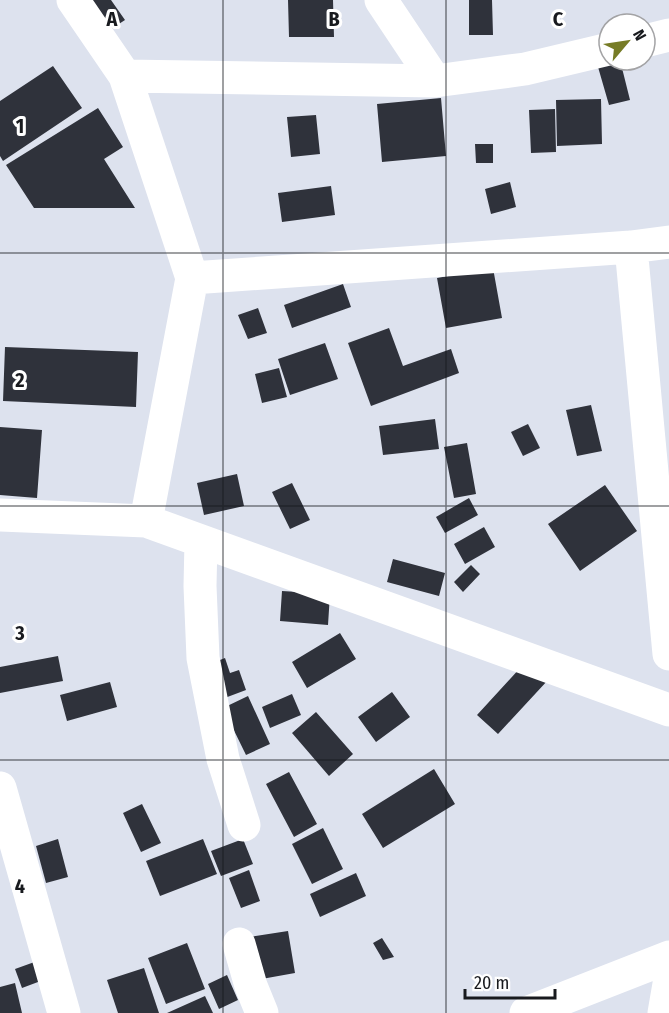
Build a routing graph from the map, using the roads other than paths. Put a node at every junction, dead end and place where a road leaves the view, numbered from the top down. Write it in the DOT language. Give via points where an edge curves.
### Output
graph roads {
  1 [pos="73,0"];
  2 [pos="381,0"];
  3 [pos="597,52"];
  4 [pos="125,76"];
  5 [pos="435,81"];
  6 [pos="669,243"];
  7 [pos="631,247"];
  8 [pos="192,278"];
  9 [pos="0,515"];
  10 [pos="146,521"];
  11 [pos="201,541"];
  12 [pos="669,654"];
  13 [pos="669,710"];
  14 [pos="0,788"];
  15 [pos="244,825"];
  16 [pos="239,944"];
  17 [pos="669,957"];
  18 [pos="669,984"];
  19 [pos="64,1013"];
  20 [pos="262,1013"];
  21 [pos="526,1013"];
  22 [pos="664,1013"];
  1 -- 4 [label="street"];
  2 -- 5 [label="street"];
  3 -- 5 [label="street" via="525,69"];
  4 -- 5 [label="street"];
  4 -- 8 [label="street"];
  6 -- 7 [label="street"];
  7 -- 8 [label="street"];
  7 -- 12 [label="street"];
  8 -- 10 [label="street"];
  9 -- 10 [label="street"];
  10 -- 11 [label="street"];
  11 -- 13 [label="street"];
  11 -- 15 [label="street" via="203,658 223,759"];
  14 -- 19 [label="street"];
  16 -- 20 [label="street"];
  17 -- 21 [label="street"];
  18 -- 22 [label="street"];
}
